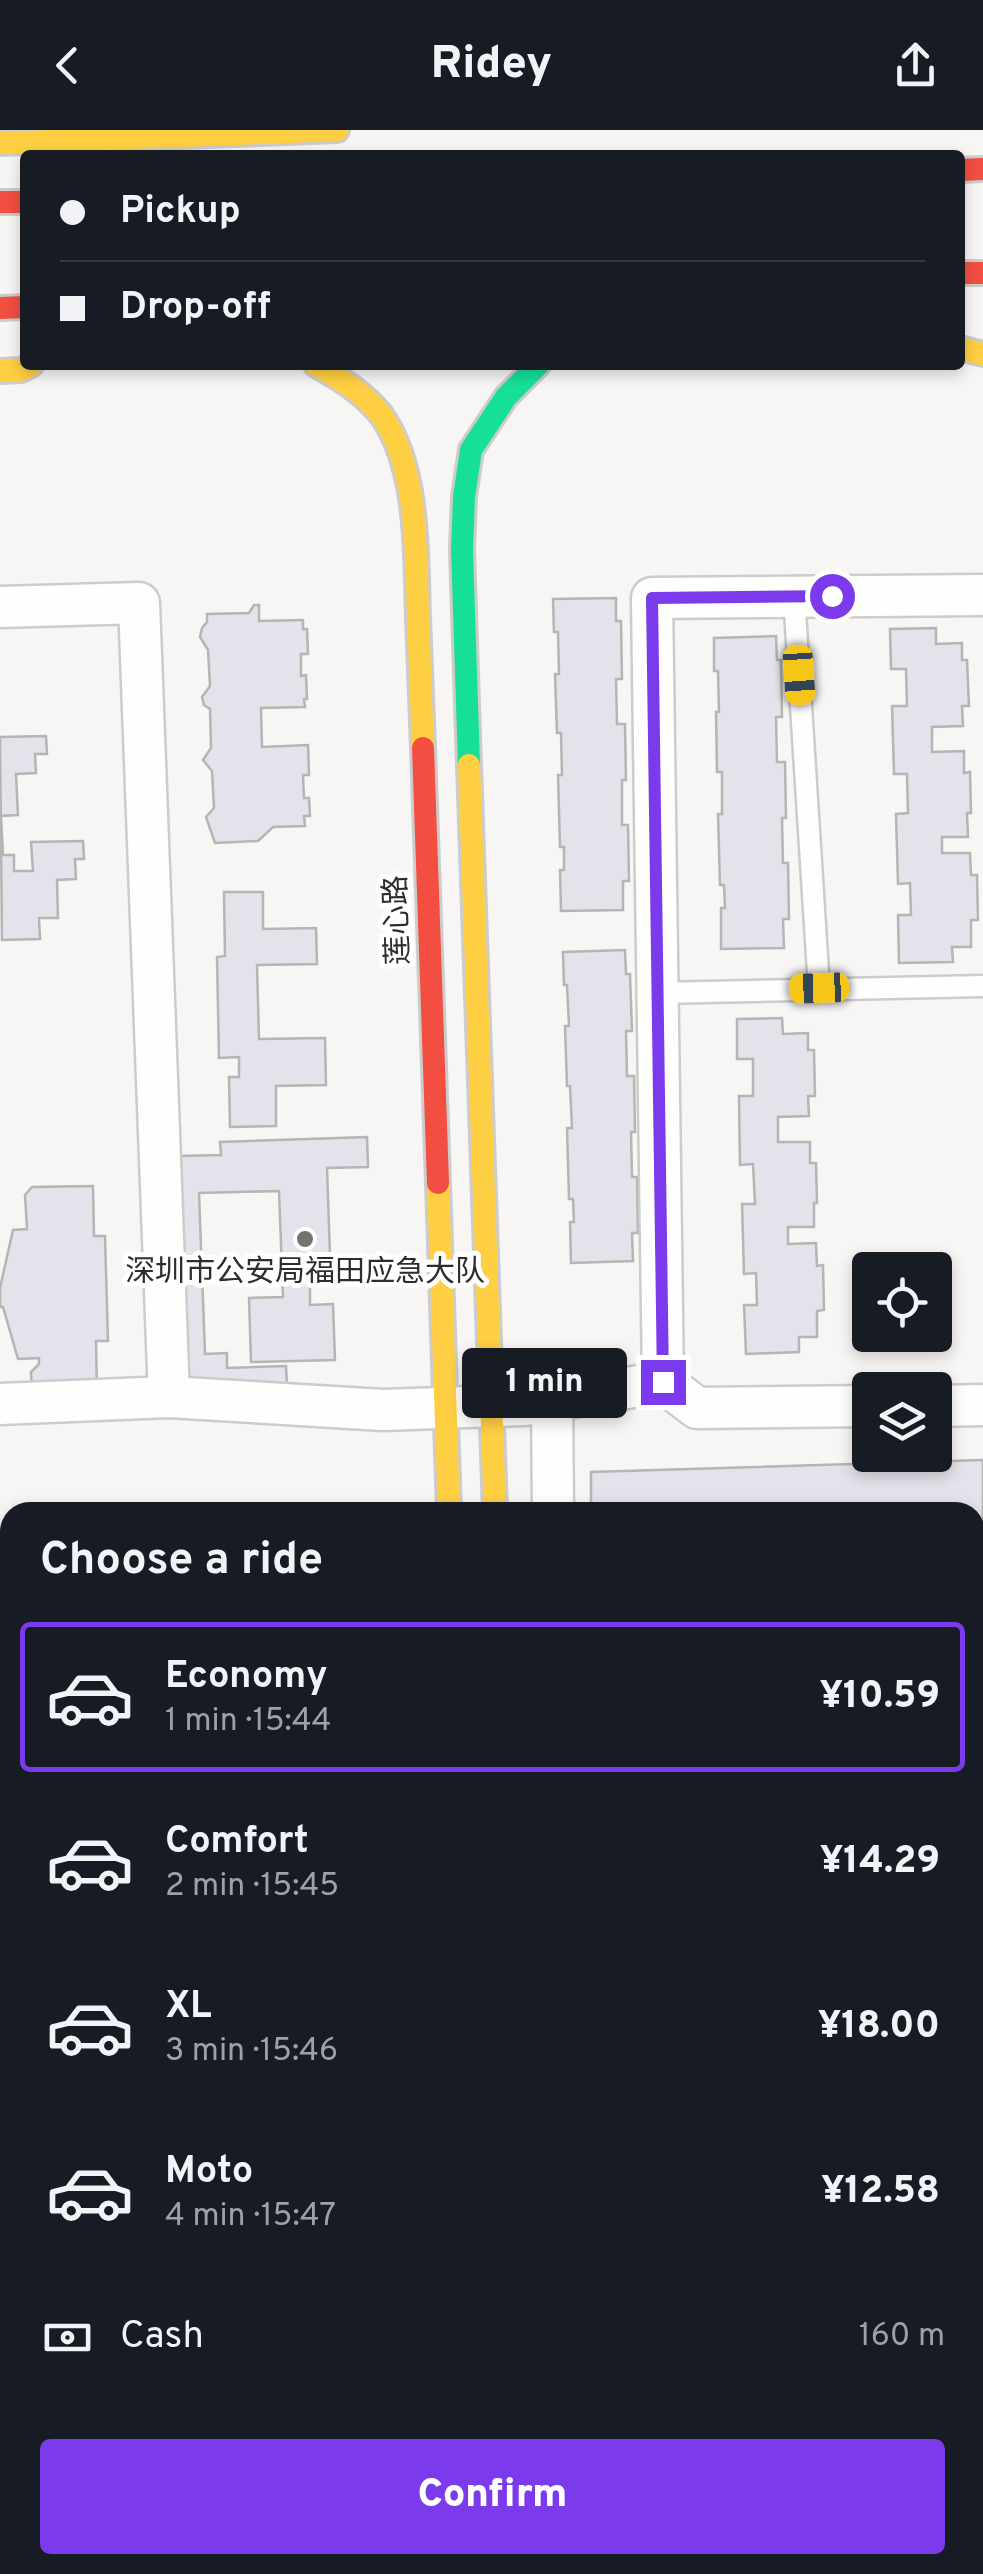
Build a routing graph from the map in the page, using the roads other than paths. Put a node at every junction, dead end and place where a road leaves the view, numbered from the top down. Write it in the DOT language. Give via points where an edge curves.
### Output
graph roads {
  1 [pos="337,130"];
  2 [pos="0,143"];
  3 [pos="327,370"];
  4 [pos="533,370"];
  5 [pos="983,595"];
  6 [pos="794,596"];
  7 [pos="0,607"];
  8 [pos="983,986"];
  9 [pos="819,988"];
  10 [pos="658,993"];
  11 [pos="663,1382"];
  12 [pos="170,1397"];
  13 [pos="552,1399"];
  14 [pos="0,1404"];
  15 [pos="983,1405"];
  16 [pos="852,1406"];
  17 [pos="952,1406"];
  18 [pos="493,1407"];
  19 [pos="447,1408"];
  20 [pos="449,1502"];
  21 [pos="495,1502"];
  22 [pos="553,1502"];
  1 -- 2 [label="main road"];
  3 -- 19 [label="main road, 莲心路" via="373,403 391,430 413,517"];
  4 -- 18 [label="main road" via="471,450 464,497"];
  5 -- 6 [label="street"];
  6 -- 9 [label="lane"];
  6 -- 10 [label="street" via="652,598"];
  7 -- 12 [label="street" via="139,604"];
  8 -- 9 [label="lane"];
  9 -- 10 [label="lane"];
  10 -- 11 [label="street"];
  11 -- 13 [label="street"];
  11 -- 16 [label="street" via="697,1408"];
  12 -- 14 [label="street"];
  12 -- 19 [label="street"];
  13 -- 18 [label="street"];
  13 -- 22 [label="street"];
  15 -- 17 [label="street"];
  18 -- 19 [label="street"];
  18 -- 21 [label="main road"];
  19 -- 20 [label="main road, 莲心路"];
}
